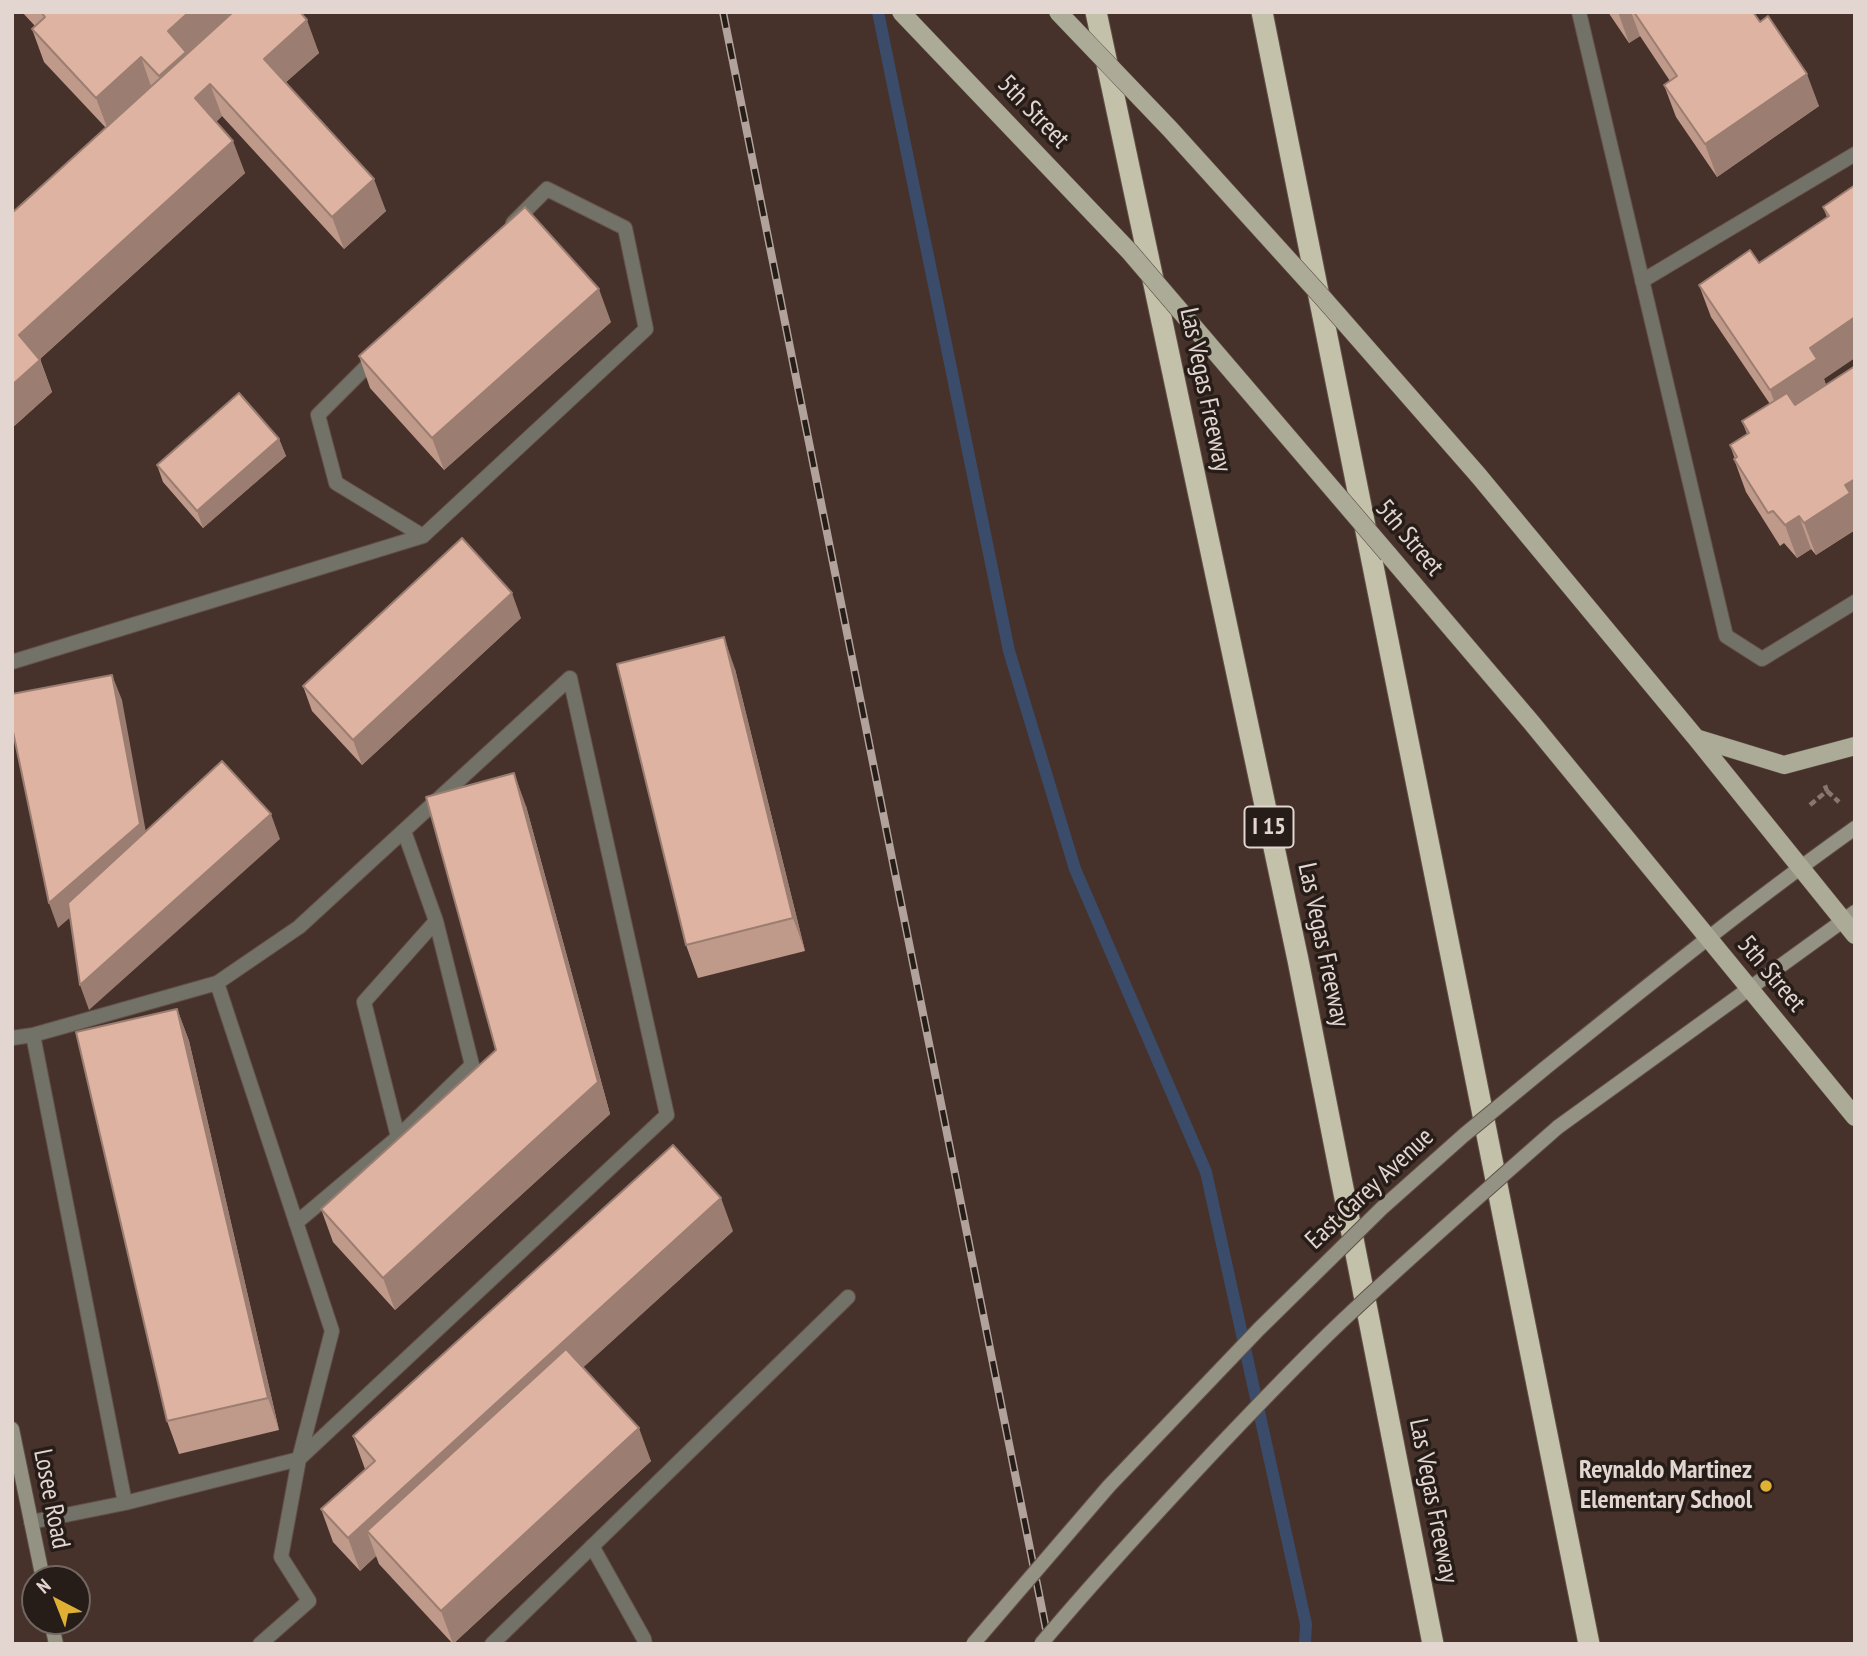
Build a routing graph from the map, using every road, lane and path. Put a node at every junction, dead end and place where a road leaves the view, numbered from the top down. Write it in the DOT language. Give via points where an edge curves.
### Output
graph roads {
  1 [pos="901,12"];
  2 [pos="1058,12"];
  3 [pos="1096,12"];
  4 [pos="1262,12"];
  5 [pos="1579,12"];
  6 [pos="1855,154"];
  7 [pos="507,229"];
  8 [pos="1642,281"];
  9 [pos="388,346"];
  10 [pos="423,536"];
  11 [pos="1855,602"];
  12 [pos="12,663"];
  13 [pos="1696,738"];
  14 [pos="1855,746"];
  15 [pos="1824,781"];
  16 [pos="1827,791"];
  17 [pos="1839,802"];
  18 [pos="1810,804"];
  19 [pos="1855,828"];
  20 [pos="404,831"];
  21 [pos="1800,867"];
  22 [pos="436,921"];
  23 [pos="1851,923"];
  24 [pos="1708,939"];
  25 [pos="217,983"];
  26 [pos="1749,988"];
  27 [pos="33,1035"];
  28 [pos="12,1038"];
  29 [pos="1855,1117"];
  30 [pos="398,1137"];
  31 [pos="296,1223"];
  32 [pos="848,1297"];
  33 [pos="12,1429"];
  34 [pos="299,1459"];
  35 [pos="125,1503"];
  36 [pos="31,1522"];
  37 [pos="592,1546"];
  38 [pos="40,1565"];
  39 [pos="260,1644"];
  40 [pos="492,1644"];
  41 [pos="645,1644"];
  42 [pos="973,1644"];
  43 [pos="1041,1644"];
  44 [pos="1433,1644"];
  45 [pos="1589,1644"];
  1 -- 24 [label="main road, 5th Street, bridge" via="1129,251 1531,722"];
  2 -- 13 [label="main road, bridge" via="1323,298 1478,475"];
  3 -- 44 [label="highway, Las Vegas Freeway / I 15" via="1298,960"];
  4 -- 45 [label="highway"];
  5 -- 8 [label="lane"];
  6 -- 8 [label="lane"];
  7 -- 10 [label="lane" via="547,190 625,228 646,329"];
  8 -- 11 [label="lane" via="1726,636 1762,659"];
  9 -- 10 [label="lane" via="318,415 336,482"];
  10 -- 12 [label="lane"];
  13 -- 14 [label="main road" via="1784,765"];
  13 -- 21 [label="main road"];
  15 -- 16 [label="path"];
  16 -- 17 [label="path"];
  16 -- 18 [label="path"];
  19 -- 21 [label="main road, East Carey Avenue"];
  20 -- 22 [label="lane"];
  20 -- 25 [label="lane" via="299,927"];
  20 -- 34 [label="lane" via="570,678 667,1115"];
  21 -- 23 [label="main road"];
  21 -- 24 [label="main road, East Carey Avenue"];
  22 -- 30 [label="lane" via="364,1002"];
  22 -- 30 [label="lane" via="472,1065"];
  23 -- 26 [label="main road"];
  24 -- 26 [label="main road, 5th Street"];
  24 -- 42 [label="main road, East Carey Avenue, bridge" via="1464,1135 1382,1208 1109,1486"];
  25 -- 27 [label="lane"];
  25 -- 31 [label="lane"];
  26 -- 29 [label="main road, 5th Street"];
  26 -- 43 [label="main road, bridge" via="1558,1126 1435,1234 1286,1376 1104,1569"];
  27 -- 28 [label="lane"];
  27 -- 35 [label="lane"];
  30 -- 31 [label="lane"];
  31 -- 34 [label="lane" via="332,1331"];
  32 -- 37 [label="lane"];
  33 -- 36 [label="main road, Losee Road"];
  34 -- 35 [label="lane"];
  34 -- 39 [label="lane" via="281,1557 309,1601"];
  35 -- 36 [label="lane"];
  36 -- 38 [label="main road, Losee Road"];
  37 -- 40 [label="lane"];
  37 -- 41 [label="lane"];
}
